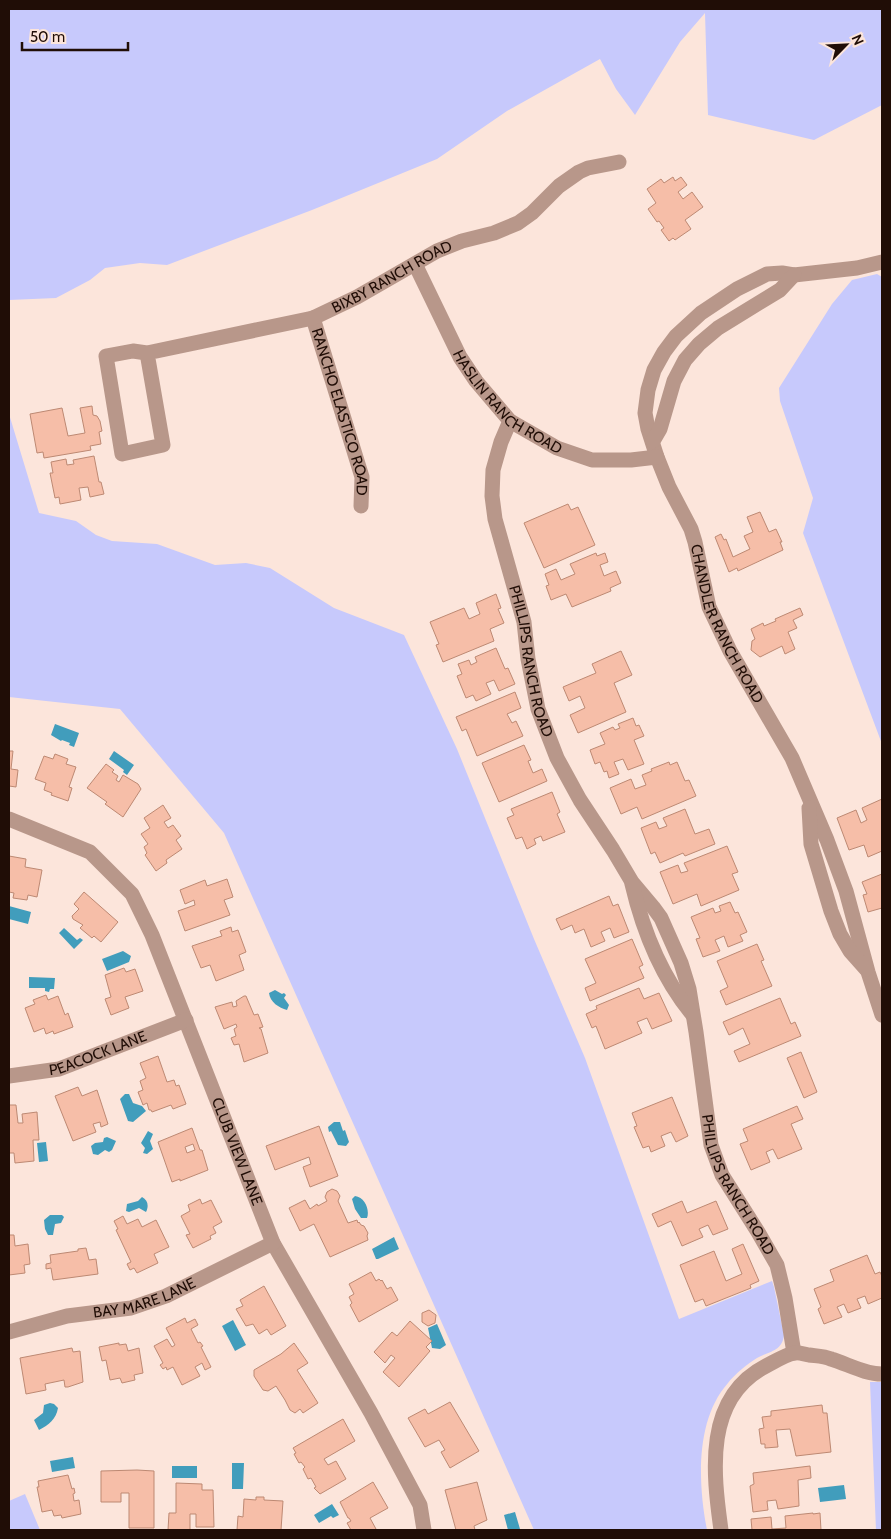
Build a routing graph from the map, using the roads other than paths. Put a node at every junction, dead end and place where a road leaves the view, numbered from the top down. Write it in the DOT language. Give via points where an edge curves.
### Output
graph roads {
  1 [pos="619,162"];
  2 [pos="882,262"];
  3 [pos="415,264"];
  4 [pos="794,275"];
  5 [pos="313,318"];
  6 [pos="147,353"];
  7 [pos="510,422"];
  8 [pos="653,441"];
  9 [pos="657,457"];
  10 [pos="361,506"];
  11 [pos="9,820"];
  12 [pos="632,882"];
  13 [pos="692,1014"];
  14 [pos="882,1015"];
  15 [pos="186,1020"];
  16 [pos="9,1076"];
  17 [pos="273,1243"];
  18 [pos="9,1332"];
  19 [pos="794,1353"];
  20 [pos="882,1374"];
  21 [pos="424,1530"];
  22 [pos="721,1530"];
  1 -- 3 [label="street, BIXBY RANCH ROAD" via="579,172 518,223 462,241"];
  2 -- 4 [label="street, CHANDLER RANCH ROAD"];
  3 -- 5 [label="street, BIXBY RANCH ROAD"];
  3 -- 7 [label="street, HASLIN RANCH ROAD" via="460,357"];
  4 -- 8 [label="street" via="780,290 718,328 685,360 674,381 660,429"];
  4 -- 8 [label="street, CHANDLER RANCH ROAD" via="767,274 737,289 701,312 676,336 654,370 648,390 645,413"];
  5 -- 6 [label="street, BIXBY RANCH ROAD"];
  5 -- 10 [label="street, RANCHO ELASTICO ROAD" via="362,477"];
  6 -- 6 [label="street, BIXBY RANCH ROAD" via="163,445 122,454 106,356 133,351"];
  7 -- 9 [label="street, HASLIN RANCH ROAD" via="557,448 592,460"];
  7 -- 12 [label="street, PHILLIPS RANCH ROAD" via="493,470 493,504 524,622 538,709 557,758"];
  8 -- 9 [label="street, CHANDLER RANCH ROAD"];
  9 -- 14 [label="street, CHANDLER RANCH ROAD" via="691,529 709,607 730,651 792,758 810,800 846,891"];
  11 -- 15 [label="street, CLUB VIEW LANE" via="90,852 132,894 152,934"];
  12 -- 13 [label="street, PHILLIPS RANCH ROAD" via="638,911 656,956 667,980"];
  12 -- 13 [label="street, PHILLIPS RANCH ROAD" via="653,907 667,931 689,989"];
  13 -- 19 [label="street, PHILLIPS RANCH ROAD" via="711,1145 722,1175 776,1265"];
  15 -- 16 [label="street, PEACOCK LANE" via="59,1069"];
  15 -- 17 [label="street, CLUB VIEW LANE"];
  17 -- 18 [label="street, BAY MARE LANE" via="166,1296 131,1308 67,1316"];
  17 -- 21 [label="street, CLUB VIEW LANE" via="420,1505"];
  19 -- 20 [label="street" via="828,1358 863,1371"];
  19 -- 22 [label="street" via="759,1369 748,1378 721,1416 715,1472"];
}
